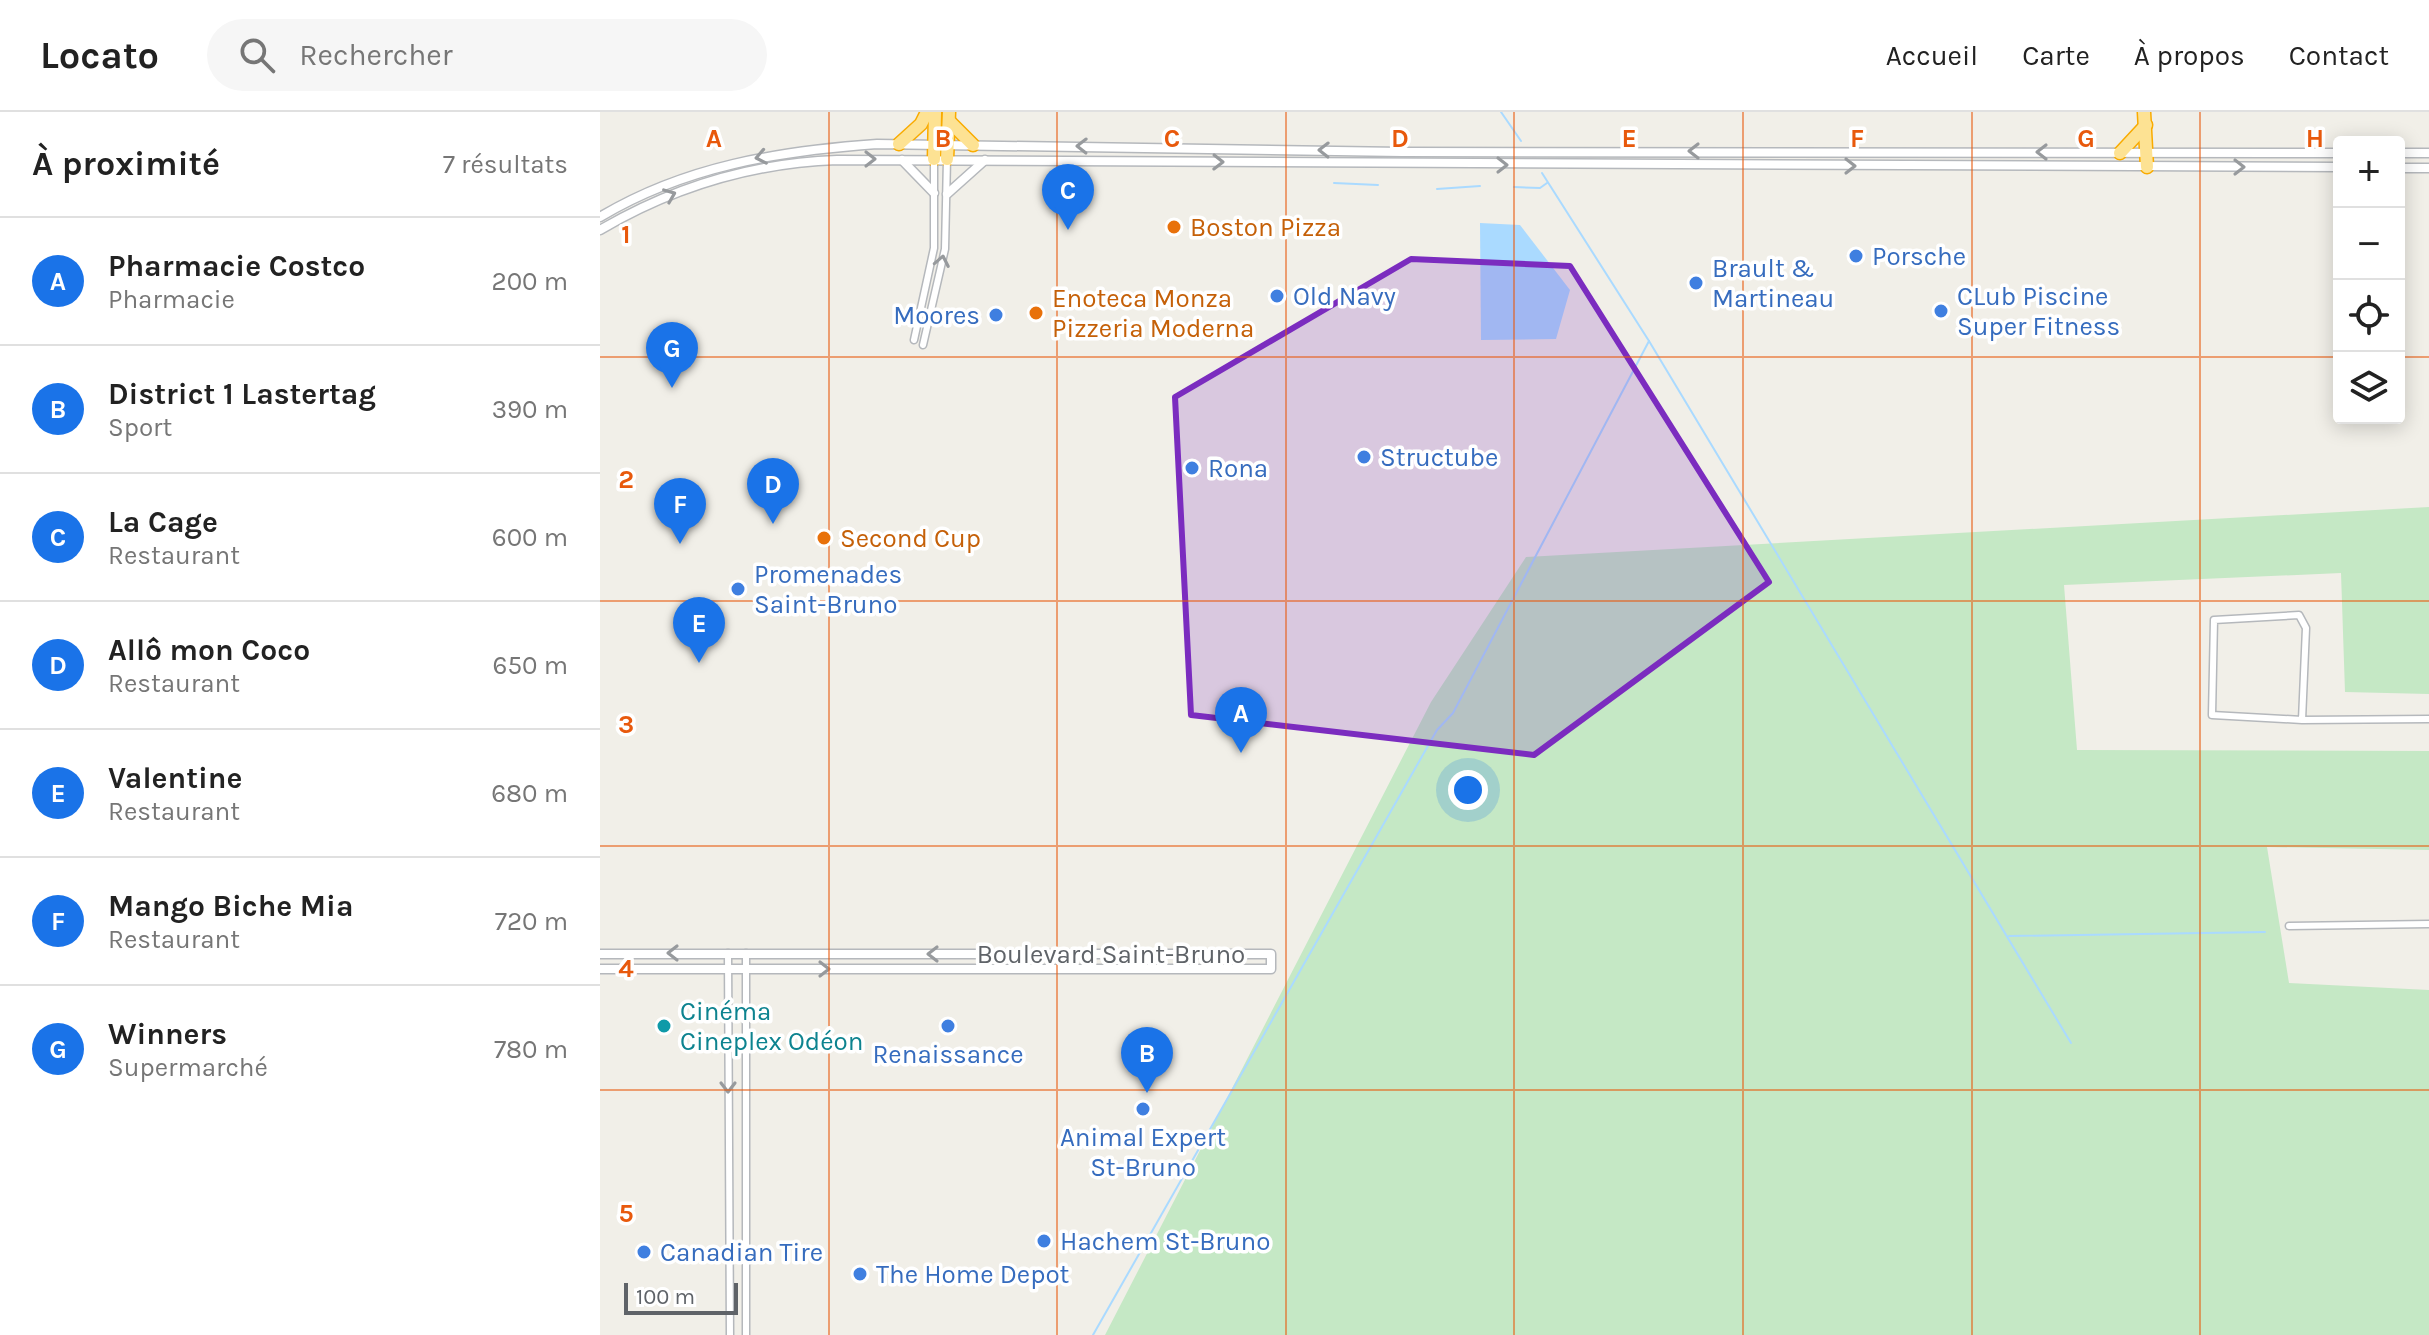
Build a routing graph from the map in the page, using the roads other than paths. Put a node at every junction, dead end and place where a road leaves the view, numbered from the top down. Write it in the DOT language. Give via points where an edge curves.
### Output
graph roads {
  1 [pos="927,112"];
  2 [pos="935,112"];
  3 [pos="949,117"];
  4 [pos="2145,119"];
  5 [pos="899,144"];
  6 [pos="941,144"];
  7 [pos="973,145"];
  8 [pos="2120,153"];
  9 [pos="2147,153"];
  10 [pos="2333,153"];
  11 [pos="2405,153"];
  12 [pos="2429,153"];
  13 [pos="902,159"];
  14 [pos="940,159"];
  15 [pos="986,160"];
  16 [pos="2147,167"];
  17 [pos="2333,167"];
  18 [pos="2405,168"];
  19 [pos="2429,168"];
  20 [pos="934,193"];
  21 [pos="947,194"];
  22 [pos="600,217"];
  23 [pos="600,230"];
  24 [pos="914,340"];
  25 [pos="923,345"];
  26 [pos="2429,719"];
  27 [pos="2302,720"];
  28 [pos="2429,924"];
  29 [pos="2289,926"];
  30 [pos="728,953"];
  31 [pos="746,953"];
  32 [pos="600,954"];
  33 [pos="1235,954"];
  34 [pos="600,969"];
  35 [pos="728,969"];
  36 [pos="746,969"];
  37 [pos="1236,969"];
  38 [pos="746,1198"];
  39 [pos="729,1200"];
  40 [pos="730,1335"];
  41 [pos="746,1335"];
  1 -- 5 [label="highway"];
  2 -- 6 [label="highway"];
  3 -- 6 [label="highway"];
  3 -- 7 [label="highway"];
  4 -- 8 [label="highway"];
  4 -- 9 [label="highway"];
  5 -- 6 [label="street"];
  5 -- 22 [label="street, one-way" via="738,161 656,188"];
  6 -- 7 [label="street"];
  6 -- 14 [label="highway"];
  8 -- 7 [label="street, one-way" via="1402,152"];
  8 -- 9 [label="street"];
  9 -- 10 [label="street"];
  9 -- 16 [label="highway"];
  11 -- 12 [label="street"];
  13 -- 14 [label="street"];
  13 -- 20 [label="street"];
  23 -- 13 [label="street, one-way" via="664,197 750,170 817,161"];
  14 -- 15 [label="street"];
  14 -- 20 [label="street"];
  14 -- 21 [label="street"];
  15 -- 16 [label="street, one-way"];
  15 -- 21 [label="street"];
  16 -- 17 [label="street, one-way"];
  18 -- 19 [label="street"];
  20 -- 24 [label="street" via="934,248"];
  25 -- 21 [label="street, one-way" via="945,249"];
  26 -- 27 [label="street"];
  27 -- 27 [label="street" via="2212,715 2214,620 2299,615 2306,628"];
  28 -- 29 [label="street"];
  30 -- 31 [label="street, Boulevard Saint-Bruno"];
  30 -- 32 [label="street, Boulevard Saint-Bruno, one-way"];
  30 -- 35 [label="street"];
  33 -- 31 [label="street, Boulevard Saint-Bruno, one-way"];
  31 -- 36 [label="street"];
  33 -- 37 [label="street"];
  33 -- 37 [label="street, Boulevard Saint-Bruno" via="1271,954 1271,969"];
  34 -- 35 [label="street, Boulevard Saint-Bruno"];
  35 -- 36 [label="street, Boulevard Saint-Bruno"];
  35 -- 39 [label="street, one-way"];
  36 -- 37 [label="street, Boulevard Saint-Bruno, one-way"];
  36 -- 38 [label="street"];
  38 -- 39 [label="street"];
  38 -- 41 [label="street"];
  39 -- 40 [label="street"];
}
